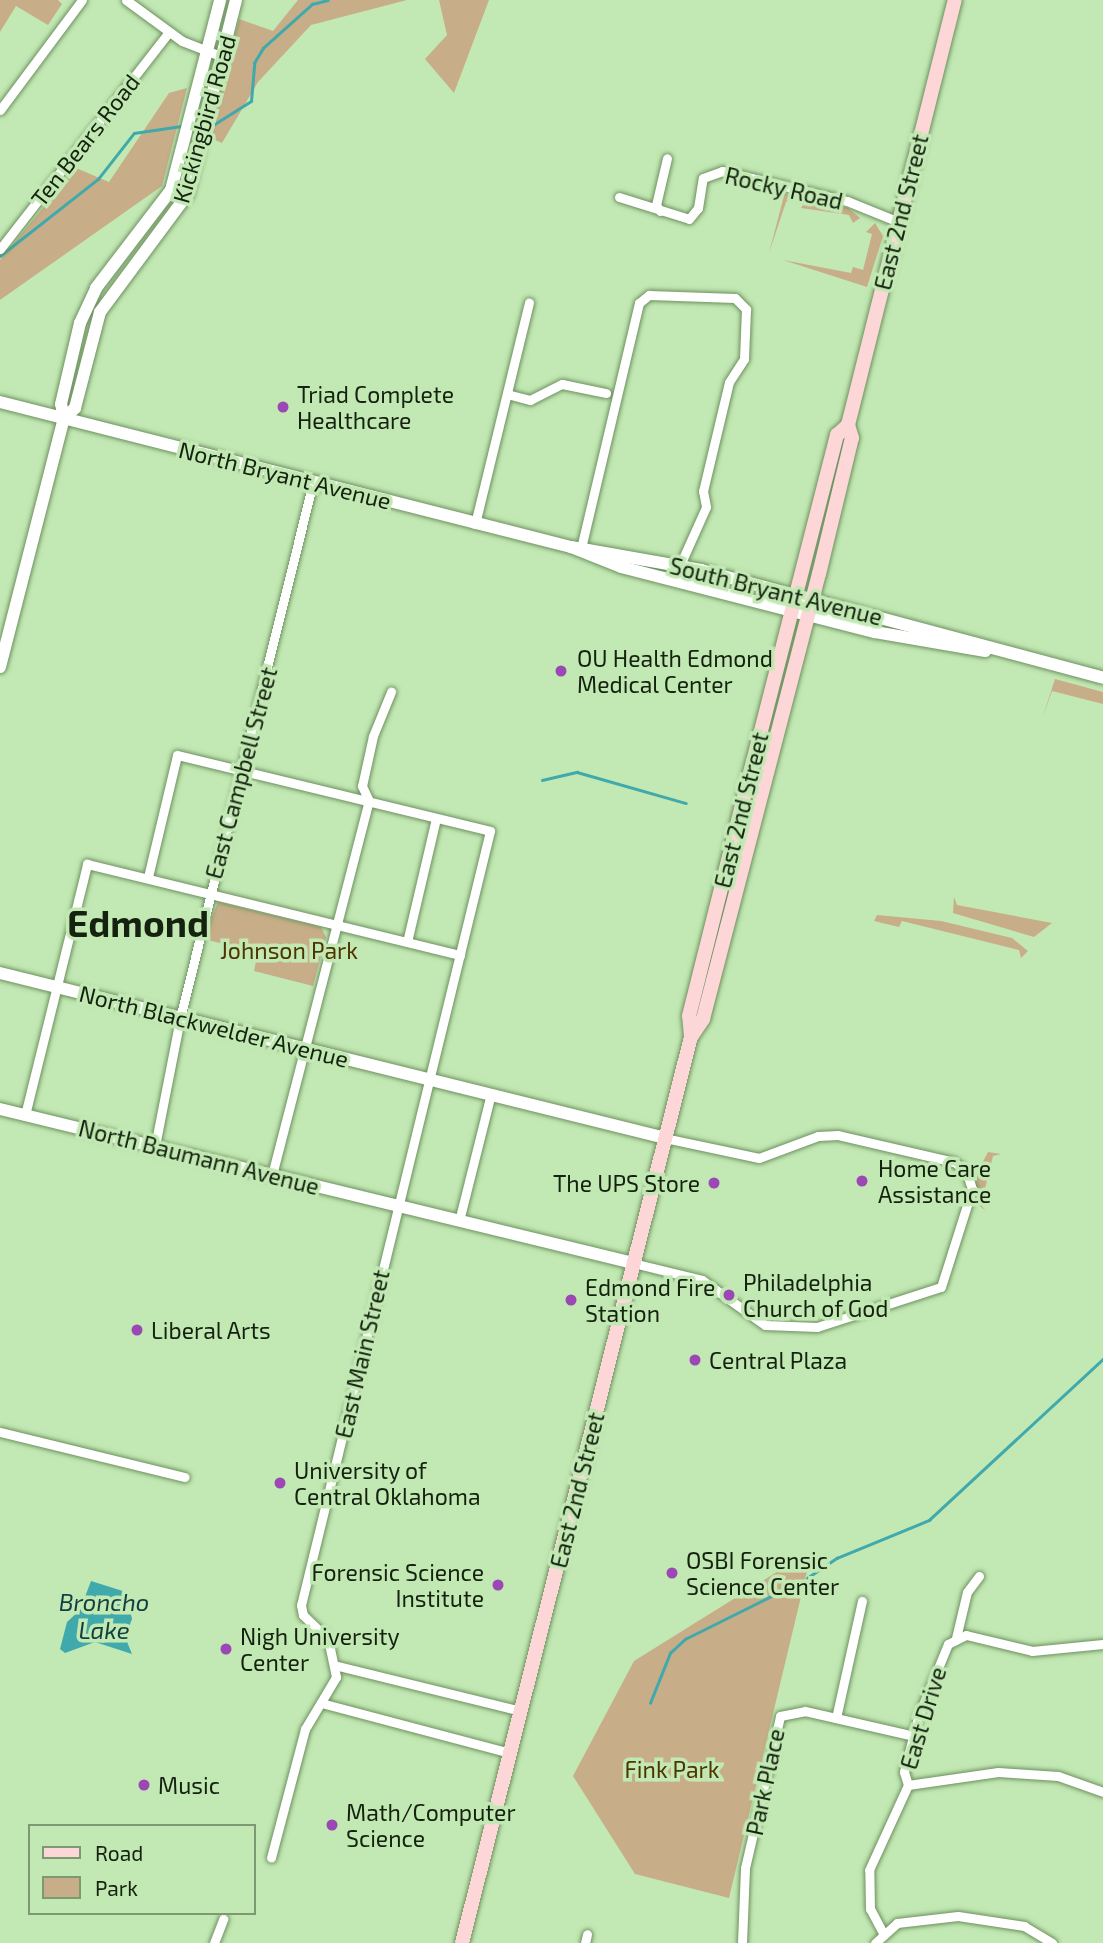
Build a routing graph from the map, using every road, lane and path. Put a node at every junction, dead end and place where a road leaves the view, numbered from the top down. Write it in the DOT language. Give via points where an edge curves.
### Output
graph roads {
  1 [pos="82,0"];
  2 [pos="125,0"];
  3 [pos="220,0"];
  4 [pos="236,0"];
  5 [pos="955,0"];
  6 [pos="169,32"];
  7 [pos="208,52"];
  8 [pos="223,57"];
  9 [pos="0,110"];
  10 [pos="667,158"];
  11 [pos="619,197"];
  12 [pos="660,211"];
  13 [pos="899,222"];
  14 [pos="1,248"];
  15 [pos="529,303"];
  16 [pos="606,393"];
  17 [pos="507,394"];
  18 [pos="0,402"];
  19 [pos="64,418"];
  20 [pos="313,482"];
  21 [pos="475,524"];
  22 [pos="577,545"];
  23 [pos="680,565"];
  24 [pos="802,604"];
  25 [pos="0,667"];
  26 [pos="1103,678"];
  27 [pos="391,692"];
  28 [pos="753,762"];
  29 [pos="244,770"];
  30 [pos="763,784"];
  31 [pos="369,801"];
  32 [pos="436,818"];
  33 [pos="148,877"];
  34 [pos="209,894"];
  35 [pos="338,925"];
  36 [pos="709,937"];
  37 [pos="407,942"];
  38 [pos="460,955"];
  39 [pos="0,973"];
  40 [pos="711,983"];
  41 [pos="55,987"];
  42 [pos="180,1018"];
  43 [pos="691,1037"];
  44 [pos="306,1050"];
  45 [pos="428,1079"];
  46 [pos="491,1094"];
  47 [pos="0,1109"];
  48 [pos="25,1115"];
  49 [pos="666,1138"];
  50 [pos="155,1146"];
  51 [pos="272,1175"];
  52 [pos="397,1206"];
  53 [pos="459,1221"];
  54 [pos="633,1263"];
  55 [pos="0,1432"];
  56 [pos="185,1477"];
  57 [pos="979,1576"];
  58 [pos="862,1601"];
  59 [pos="956,1638"];
  60 [pos="1103,1644"];
  61 [pos="338,1667"];
  62 [pos="325,1704"];
  63 [pos="521,1711"];
  64 [pos="836,1718"];
  65 [pos="914,1736"];
  66 [pos="510,1753"];
  67 [pos="908,1785"];
  68 [pos="1103,1792"];
  69 [pos="271,1858"];
  70 [pos="223,1919"];
  71 [pos="883,1934"];
  72 [pos="214,1943"];
  73 [pos="462,1943"];
  74 [pos="742,1943"];
  75 [pos="874,1943"];
  76 [pos="1052,1943"];
  1 -- 9 [label="street"];
  2 -- 6 [label="street"];
  3 -- 7 [label="street, Kickingbird Road"];
  4 -- 8 [label="street, Kickingbird Road"];
  5 -- 13 [label="main road, East 2nd Street"];
  6 -- 7 [label="street"];
  6 -- 14 [label="street, Ten Bears Road"];
  7 -- 8 [label="street"];
  7 -- 19 [label="street, Kickingbird Road" via="171,190 84,311 61,404"];
  8 -- 19 [label="street, Kickingbird Road" via="187,195 100,312 75,408"];
  10 -- 12 [label="street" via="656,205"];
  11 -- 12 [label="street, Rocky Road"];
  12 -- 13 [label="street, Rocky Road" via="689,219 698,208 703,178 722,171 847,201"];
  13 -- 24 [label="main road, East 2nd Street" via="848,425 852,438"];
  15 -- 17 [label="street"];
  16 -- 17 [label="street" via="562,384 530,400"];
  17 -- 21 [label="street"];
  18 -- 19 [label="street, North Bryant Avenue"];
  19 -- 20 [label="street, North Bryant Avenue"];
  19 -- 25 [label="street"];
  20 -- 21 [label="street, North Bryant Avenue"];
  20 -- 29 [label="street, East Campbell Street"];
  21 -- 22 [label="street, North Bryant Avenue"];
  22 -- 23 [label="street, South Bryant Avenue"];
  22 -- 23 [label="street" via="630,362 639,303 649,295 735,298 746,309 744,359 729,382 703,491 706,508"];
  22 -- 24 [label="street, South Bryant Avenue" via="598,561"];
  23 -- 24 [label="street, South Bryant Avenue"];
  24 -- 26 [label="street, South Bryant Avenue" via="963,637 988,651"];
  24 -- 28 [label="main road, East 2nd Street"];
  24 -- 30 [label="main road, East 2nd Street"];
  27 -- 31 [label="street" via="366,765 362,786"];
  28 -- 30 [label="main road"];
  28 -- 36 [label="main road, East 2nd Street"];
  29 -- 31 [label="street"];
  29 -- 33 [label="street" via="177,755"];
  29 -- 34 [label="street, East Campbell Street"];
  30 -- 40 [label="main road, East 2nd Street"];
  31 -- 32 [label="street"];
  31 -- 35 [label="street"];
  32 -- 37 [label="street"];
  32 -- 38 [label="street, East Main Street" via="490,831"];
  33 -- 34 [label="street"];
  33 -- 41 [label="street" via="87,864"];
  34 -- 35 [label="street"];
  34 -- 42 [label="street, East Campbell Street"];
  35 -- 37 [label="street"];
  35 -- 44 [label="street"];
  36 -- 40 [label="main road"];
  36 -- 43 [label="main road, East 2nd Street" via="689,1016"];
  37 -- 38 [label="street"];
  38 -- 45 [label="street, East Main Street"];
  39 -- 41 [label="street, North Blackwelder Avenue"];
  40 -- 43 [label="main road, East 2nd Street"];
  41 -- 42 [label="street, North Blackwelder Avenue"];
  41 -- 48 [label="street"];
  42 -- 44 [label="street, North Blackwelder Avenue"];
  42 -- 50 [label="street, East Campbell Street"];
  43 -- 49 [label="main road, East 2nd Street"];
  44 -- 45 [label="street, North Blackwelder Avenue"];
  44 -- 51 [label="street"];
  45 -- 46 [label="street, North Blackwelder Avenue"];
  45 -- 52 [label="street, East Main Street"];
  46 -- 49 [label="street, North Blackwelder Avenue"];
  46 -- 53 [label="street"];
  47 -- 48 [label="street, North Baumann Avenue"];
  48 -- 50 [label="street, North Baumann Avenue"];
  49 -- 54 [label="main road, East 2nd Street"];
  49 -- 54 [label="street" via="759,1158 818,1136 838,1135 954,1162 966,1171 972,1189 941,1287 817,1327 765,1325 702,1280"];
  50 -- 51 [label="street, North Baumann Avenue"];
  51 -- 52 [label="street, North Baumann Avenue"];
  52 -- 53 [label="street, North Baumann Avenue"];
  52 -- 61 [label="street, East Main Street" via="302,1605 303,1615 328,1639"];
  53 -- 54 [label="street, North Baumann Avenue"];
  54 -- 63 [label="main road, East 2nd Street"];
  55 -- 56 [label="street"];
  57 -- 59 [label="street" via="967,1592"];
  58 -- 64 [label="street"];
  59 -- 60 [label="street, East Drive" via="1032,1651"];
  59 -- 65 [label="street, East Drive" via="942,1657"];
  61 -- 62 [label="street"];
  61 -- 63 [label="street"];
  62 -- 66 [label="street"];
  62 -- 69 [label="street" via="305,1729"];
  63 -- 66 [label="main road, East 2nd Street"];
  64 -- 65 [label="street, Park Place"];
  64 -- 74 [label="street, Park Place" via="794,1710 776,1722 741,1890"];
  65 -- 67 [label="street, East Drive" via="904,1772"];
  66 -- 73 [label="main road, East 2nd Street"];
  67 -- 68 [label="street" via="998,1772 1058,1776"];
  67 -- 71 [label="street" via="869,1870 870,1909"];
  70 -- 72 [label="street"];
  71 -- 75 [label="street"];
  71 -- 76 [label="street" via="897,1923 958,1916 1024,1926"];
}
